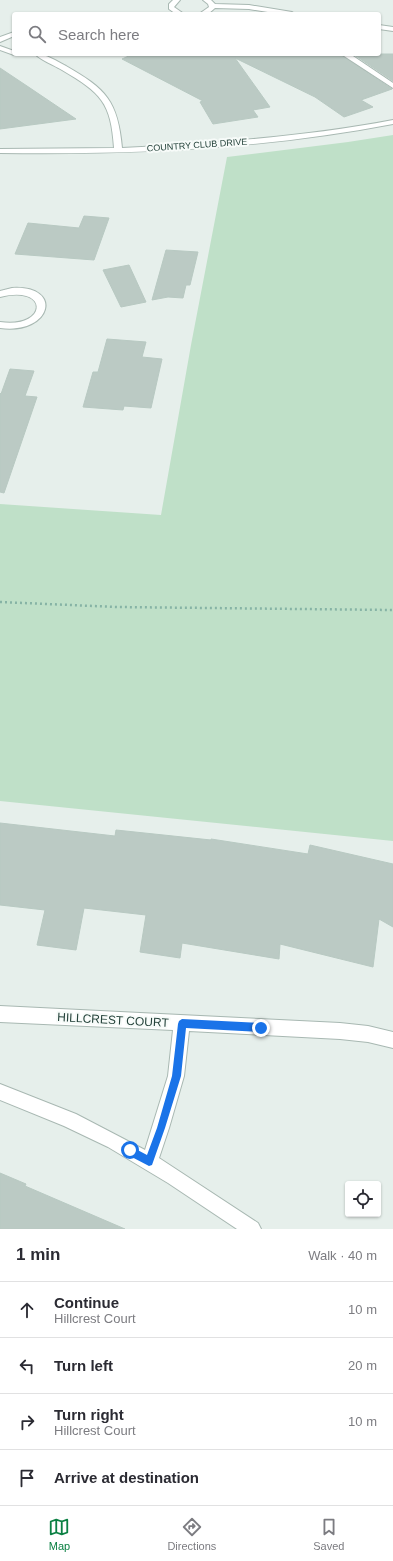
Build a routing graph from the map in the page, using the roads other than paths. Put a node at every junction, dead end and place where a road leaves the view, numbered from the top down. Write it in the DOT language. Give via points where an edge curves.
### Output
graph roads {
  1 [pos="177,0"];
  2 [pos="206,0"];
  3 [pos="212,6"];
  4 [pos="178,12"];
  5 [pos="207,12"];
  6 [pos="281,12"];
  7 [pos="381,27"];
  8 [pos="393,29"];
  9 [pos="12,35"];
  10 [pos="0,40"];
  11 [pos="0,48"];
  12 [pos="12,52"];
  13 [pos="42,56"];
  14 [pos="348,56"];
  15 [pos="393,86"];
  16 [pos="393,122"];
  17 [pos="118,150"];
  18 [pos="0,151"];
  19 [pos="0,294"];
  20 [pos="0,325"];
  21 [pos="0,1014"];
  22 [pos="182,1024"];
  23 [pos="393,1040"];
  24 [pos="0,1092"];
  25 [pos="149,1161"];
  26 [pos="252,1229"];
  1 -- 4 [label="street" via="171,8"];
  2 -- 3 [label="street"];
  3 -- 5 [label="street"];
  3 -- 6 [label="street" via="255,7"];
  7 -- 8 [label="street"];
  9 -- 10 [label="street"];
  11 -- 12 [label="street"];
  13 -- 17 [label="street" via="87,83 104,98 114,113"];
  14 -- 15 [label="street"];
  16 -- 17 [label="street, COUNTRY CLUB DRIVE" via="275,139 176,148"];
  17 -- 18 [label="street, COUNTRY CLUB DRIVE"];
  19 -- 20 [label="street" via="27,292 37,297 42,309 37,318 25,324"];
  21 -- 22 [label="street, HILLCREST COURT"];
  22 -- 23 [label="street, HILLCREST COURT" via="361,1033"];
  22 -- 25 [label="street" via="176,1076"];
  24 -- 25 [label="street" via="94,1131"];
  25 -- 26 [label="street"];
}
